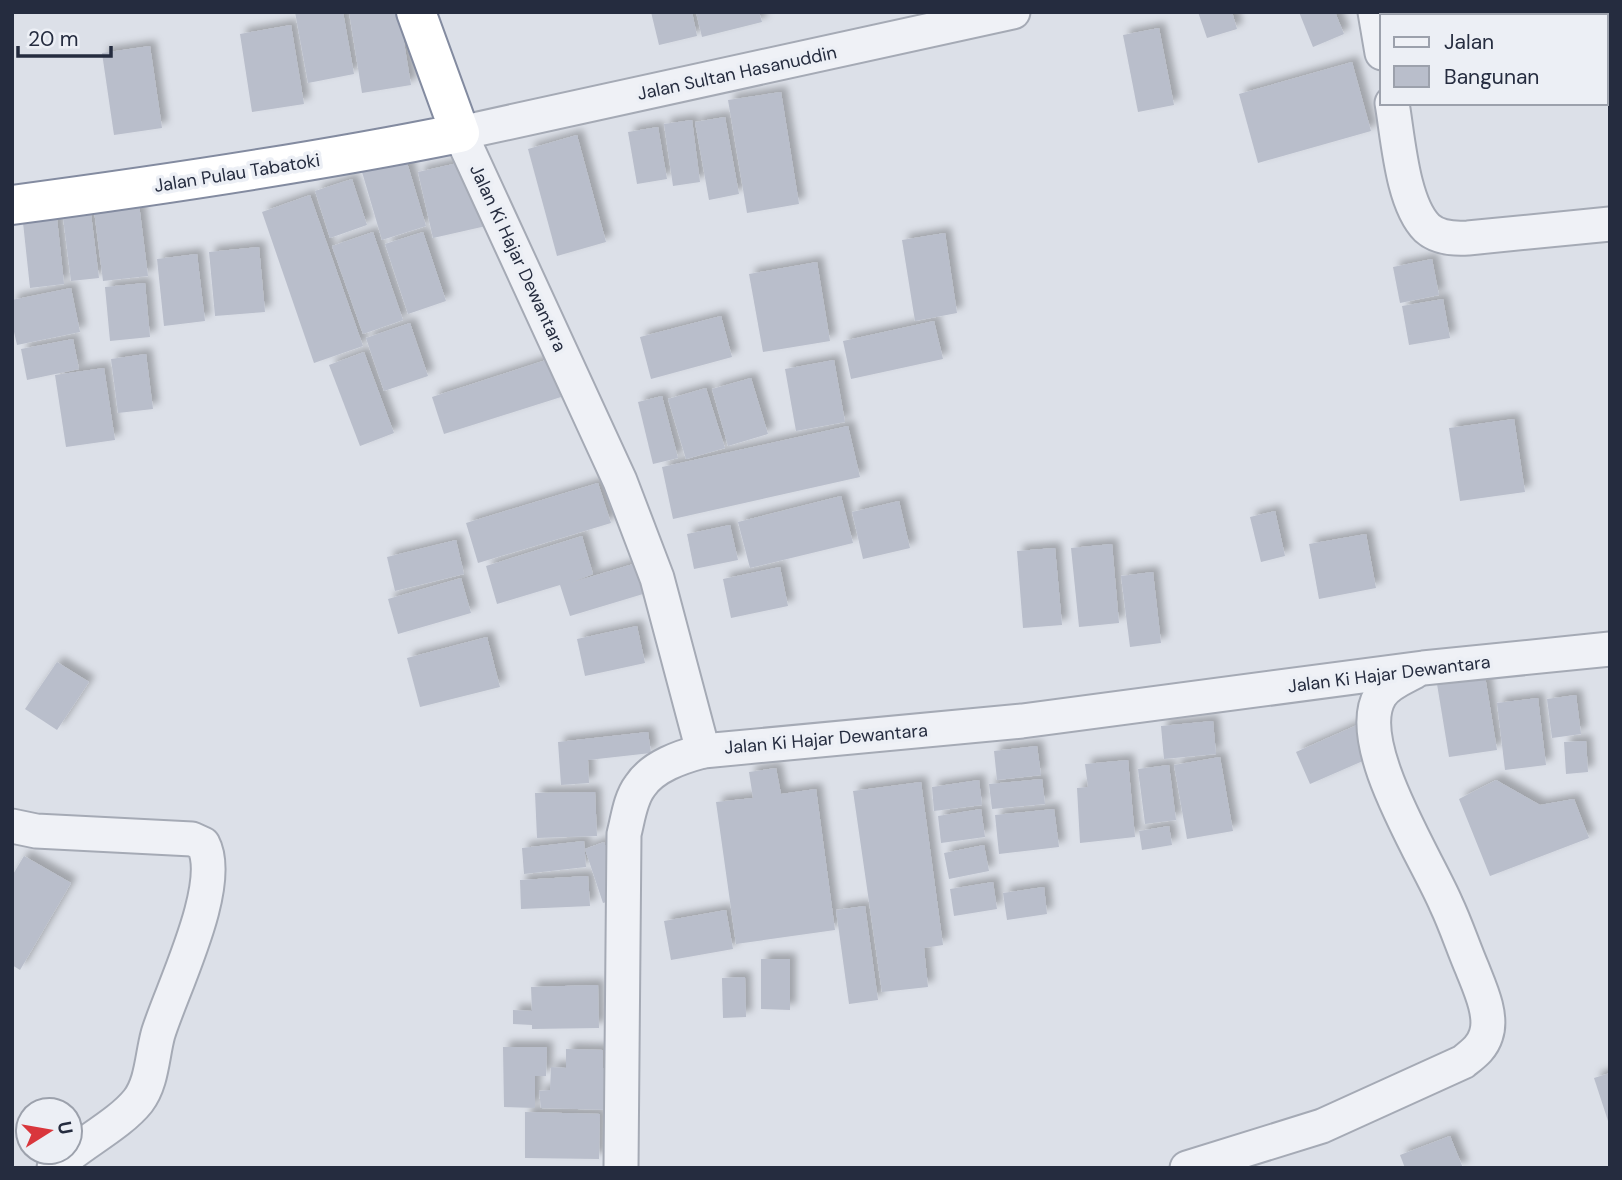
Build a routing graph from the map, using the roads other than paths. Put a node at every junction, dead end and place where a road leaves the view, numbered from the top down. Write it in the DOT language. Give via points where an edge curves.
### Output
graph roads {
  1 [pos="416,12"];
  2 [pos="1013,12"];
  3 [pos="1375,12"];
  4 [pos="1380,41"];
  5 [pos="1392,105"];
  6 [pos="460,133"];
  7 [pos="12,205"];
  8 [pos="1610,224"];
  9 [pos="1610,649"];
  10 [pos="1423,668"];
  11 [pos="703,751"];
  12 [pos="12,826"];
  13 [pos="54,1168"];
  14 [pos="621,1168"];
  15 [pos="1187,1168"];
  1 -- 6 [label="highway"];
  2 -- 6 [label="street, Jalan Sultan Hasanuddin"];
  3 -- 4 [label="street"];
  5 -- 8 [label="street" via="1414,209 1438,235 1468,238"];
  6 -- 7 [label="highway, Jalan Pulau Tabatoki" via="337,158"];
  6 -- 11 [label="street, Jalan Ki Hajar Dewantara" via="620,481 657,578"];
  9 -- 10 [label="street, Jalan Ki Hajar Dewantara"];
  10 -- 11 [label="street, Jalan Ki Hajar Dewantara" via="1022,721"];
  10 -- 15 [label="street" via="1385,690 1375,707 1373,727 1390,790 1446,903 1481,990 1487,1032 1478,1051 1463,1062 1322,1126"];
  11 -- 14 [label="street" via="681,757 639,786 624,834"];
  12 -- 13 [label="street" via="192,839 203,844 208,858 199,921 158,1034 145,1091 122,1116"];
}
